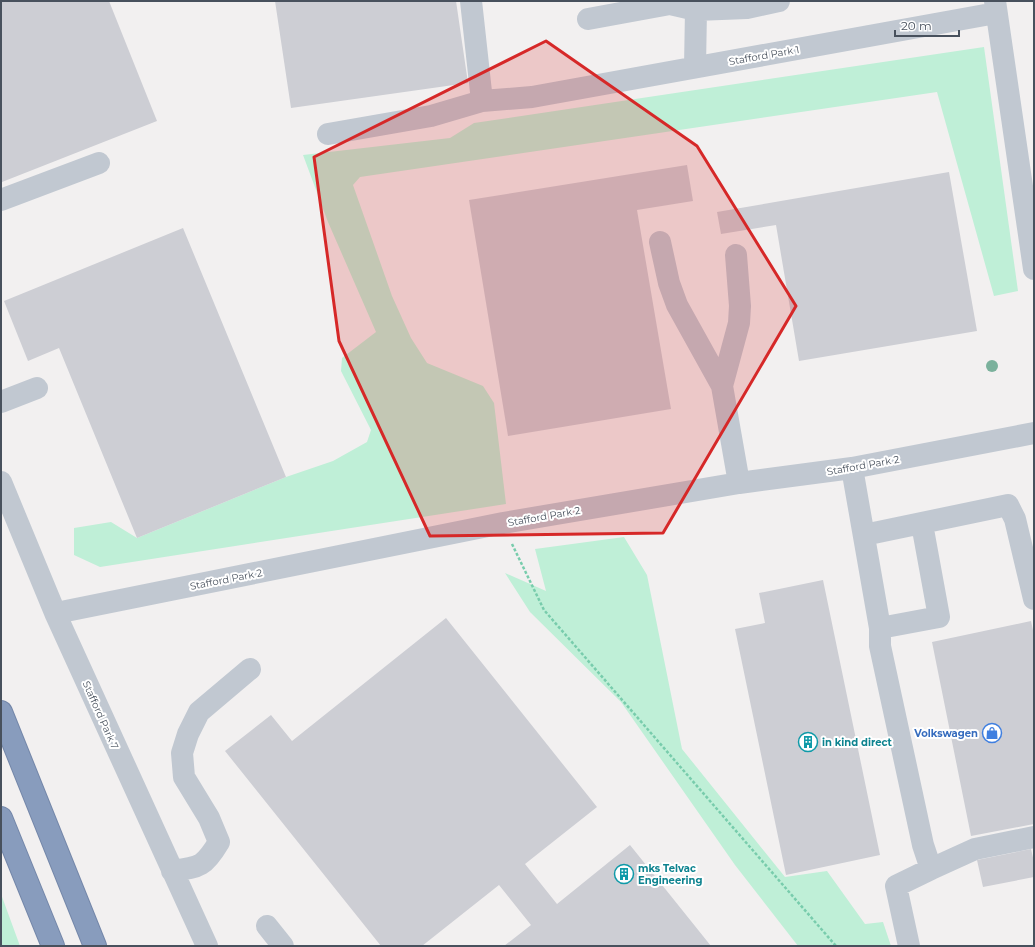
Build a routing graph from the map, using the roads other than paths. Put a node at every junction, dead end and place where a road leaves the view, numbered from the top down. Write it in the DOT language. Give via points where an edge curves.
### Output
graph roads {
  1 [pos="471,1"];
  2 [pos="779,1"];
  3 [pos="996,7"];
  4 [pos="696,10"];
  5 [pos="588,19"];
  6 [pos="696,68"];
  7 [pos="482,101"];
  8 [pos="328,134"];
  9 [pos="99,163"];
  10 [pos="1,200"];
  11 [pos="660,242"];
  12 [pos="736,254"];
  13 [pos="1034,269"];
  14 [pos="722,386"];
  15 [pos="37,388"];
  16 [pos="1,402"];
  17 [pos="1034,433"];
  18 [pos="852,468"];
  19 [pos="1,482"];
  20 [pos="739,483"];
  21 [pos="922,524"];
  22 [pos="864,535"];
  23 [pos="1034,599"];
  24 [pos="56,615"];
  25 [pos="880,628"];
  26 [pos="250,669"];
  27 [pos="1,712"];
  28 [pos="1,818"];
  29 [pos="1034,837"];
  30 [pos="931,869"];
  31 [pos="172,871"];
  32 [pos="267,926"];
  33 [pos="53,946"];
  34 [pos="95,946"];
  35 [pos="207,946"];
  36 [pos="283,946"];
  37 [pos="909,946"];
  1 -- 7 [label="street"];
  2 -- 4 [label="street" via="747,8"];
  3 -- 6 [label="street, Stafford Park 1"];
  3 -- 13 [label="street, Stafford Park 1"];
  4 -- 5 [label="street" via="670,4"];
  4 -- 6 [label="street"];
  6 -- 7 [label="street, Stafford Park 1" via="532,97"];
  7 -- 8 [label="street, Stafford Park 1" via="431,116"];
  9 -- 10 [label="street"];
  11 -- 14 [label="street" via="677,305"];
  12 -- 14 [label="street" via="740,306"];
  14 -- 20 [label="street"];
  15 -- 16 [label="street"];
  17 -- 18 [label="street, Stafford Park 2"];
  18 -- 20 [label="street, Stafford Park 2"];
  18 -- 22 [label="street"];
  19 -- 24 [label="street, Stafford Park 7"];
  20 -- 24 [label="street, Stafford Park 2" via="502,523"];
  21 -- 22 [label="street"];
  21 -- 23 [label="street" via="1008,505 1015,519"];
  21 -- 25 [label="street" via="939,617"];
  22 -- 25 [label="street"];
  24 -- 31 [label="street, Stafford Park 7"];
  25 -- 30 [label="street" via="880,646 923,844"];
  26 -- 31 [label="street" via="199,712 188,734 182,753 184,776 209,818 219,842 208,860 192,868"];
  27 -- 34 [label="highway"];
  28 -- 33 [label="highway"];
  29 -- 30 [label="street" via="975,849"];
  30 -- 37 [label="street" via="896,886"];
  31 -- 35 [label="street, Stafford Park 7"];
  32 -- 36 [label="street"];
}
